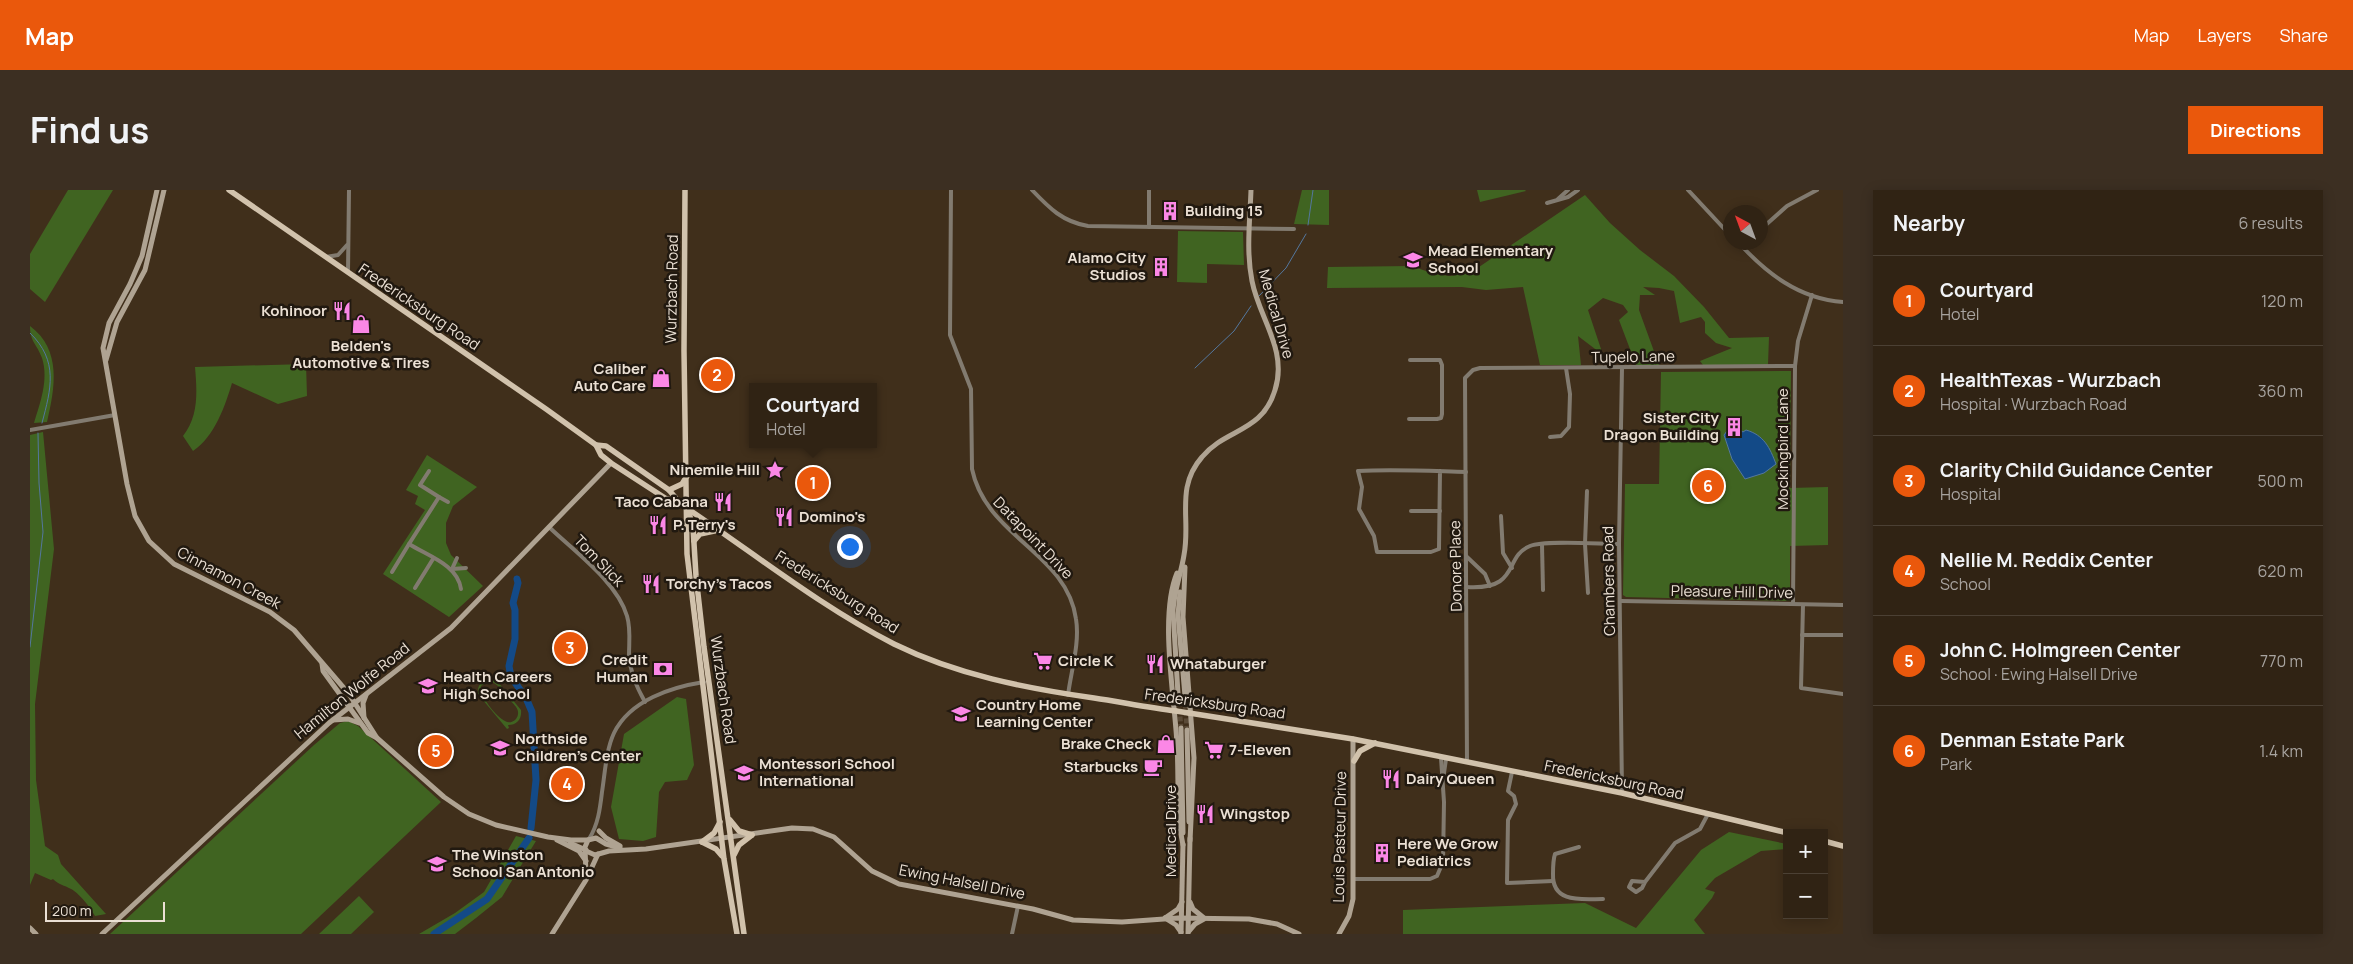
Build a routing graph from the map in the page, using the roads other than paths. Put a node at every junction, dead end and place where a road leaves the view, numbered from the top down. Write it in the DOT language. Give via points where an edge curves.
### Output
graph roads {
  1 [pos="157,190"];
  2 [pos="164,190"];
  3 [pos="229,190"];
  4 [pos="348,190"];
  5 [pos="685,190"];
  6 [pos="951,190"];
  7 [pos="1032,190"];
  8 [pos="1149,190"];
  9 [pos="1251,190"];
  10 [pos="1568,190"];
  11 [pos="1578,190"];
  12 [pos="1688,190"];
  13 [pos="1817,190"];
  14 [pos="1556,200"];
  15 [pos="1547,202"];
  16 [pos="153,203"];
  17 [pos="160,204"];
  18 [pos="1768,223"];
  19 [pos="1149,227"];
  20 [pos="1250,228"];
  21 [pos="1723,228"];
  22 [pos="1294,229"];
  23 [pos="348,243"];
  24 [pos="1745,250"];
  25 [pos="323,257"];
  26 [pos="348,274"];
  27 [pos="1812,295"];
  28 [pos="1843,302"];
  29 [pos="104,338"];
  30 [pos="111,340"];
  31 [pos="106,360"];
  32 [pos="1410,360"];
  33 [pos="1795,366"];
  34 [pos="1566,368"];
  35 [pos="1622,368"];
  36 [pos="1472,372"];
  37 [pos="115,415"];
  38 [pos="1409,420"];
  39 [pos="30,430"];
  40 [pos="1550,437"];
  41 [pos="596,445"];
  42 [pos="625,460"];
  43 [pos="612,462"];
  44 [pos="430,471"];
  45 [pos="1440,471"];
  46 [pos="1466,472"];
  47 [pos="687,476"];
  48 [pos="669,490"];
  49 [pos="1587,492"];
  50 [pos="439,497"];
  51 [pos="448,502"];
  52 [pos="679,503"];
  53 [pos="688,509"];
  54 [pos="1412,511"];
  55 [pos="1440,511"];
  56 [pos="1501,516"];
  57 [pos="549,527"];
  58 [pos="719,530"];
  59 [pos="694,541"];
  60 [pos="409,544"];
  61 [pos="1542,544"];
  62 [pos="1585,544"];
  63 [pos="1618,544"];
  64 [pos="1185,554"];
  65 [pos="1466,556"];
  66 [pos="457,558"];
  67 [pos="433,559"];
  68 [pos="1186,567"];
  69 [pos="466,568"];
  70 [pos="1512,568"];
  71 [pos="452,569"];
  72 [pos="392,572"];
  73 [pos="1490,586"];
  74 [pos="1467,587"];
  75 [pos="415,588"];
  76 [pos="461,589"];
  77 [pos="1543,590"];
  78 [pos="1588,593"];
  79 [pos="1621,601"];
  80 [pos="1793,604"];
  81 [pos="1803,605"];
  82 [pos="1843,605"];
  83 [pos="1802,635"];
  84 [pos="1843,635"];
  85 [pos="322,664"];
  86 [pos="706,681"];
  87 [pos="369,691"];
  88 [pos="1178,694"];
  89 [pos="1843,694"];
  90 [pos="1068,695"];
  91 [pos="1185,696"];
  92 [pos="645,702"];
  93 [pos="354,703"];
  94 [pos="348,707"];
  95 [pos="1175,711"];
  96 [pos="1190,714"];
  97 [pos="364,718"];
  98 [pos="332,720"];
  99 [pos="360,724"];
  100 [pos="377,738"];
  101 [pos="1354,738"];
  102 [pos="1375,743"];
  103 [pos="1444,758"];
  104 [pos="1354,761"];
  105 [pos="1467,763"];
  106 [pos="1512,772"];
  107 [pos="1622,793"];
  108 [pos="1708,814"];
  109 [pos="728,816"];
  110 [pos="720,819"];
  111 [pos="597,822"];
  112 [pos="599,831"];
  113 [pos="1783,832"];
  114 [pos="752,835"];
  115 [pos="548,836"];
  116 [pos="555,838"];
  117 [pos="731,838"];
  118 [pos="589,840"];
  119 [pos="722,840"];
  120 [pos="1190,841"];
  121 [pos="601,842"];
  122 [pos="702,842"];
  123 [pos="1828,842"];
  124 [pos="1183,845"];
  125 [pos="1843,846"];
  126 [pos="1579,847"];
  127 [pos="625,848"];
  128 [pos="586,850"];
  129 [pos="633,850"];
  130 [pos="598,854"];
  131 [pos="734,857"];
  132 [pos="724,859"];
  133 [pos="587,861"];
  134 [pos="1354,879"];
  135 [pos="586,880"];
  136 [pos="1553,881"];
  137 [pos="1645,882"];
  138 [pos="1603,899"];
  139 [pos="1183,901"];
  140 [pos="1189,901"];
  141 [pos="1018,906"];
  142 [pos="1164,918"];
  143 [pos="1182,918"];
  144 [pos="1189,918"];
  145 [pos="1204,918"];
  146 [pos="30,928"];
  147 [pos="1181,933"];
  148 [pos="1189,933"];
  149 [pos="36,934"];
  150 [pos="102,934"];
  151 [pos="552,934"];
  152 [pos="737,934"];
  153 [pos="744,934"];
  154 [pos="1012,934"];
  155 [pos="1300,934"];
  156 [pos="1339,934"];
  1 -- 16 [label="street, Cinnamon Creek"];
  2 -- 17 [label="street, Cinnamon Creek"];
  3 -- 25 [label="main road, Fredericksburg Road"];
  4 -- 23 [label="street"];
  5 -- 47 [label="main road, Wurzbach Road"];
  6 -- 90 [label="street, Datapoint Drive" via="950,334 971,389 974,481 988,508 1053,571 1068,591 1077,630"];
  7 -- 19 [label="street" via="1050,210 1073,222 1088,226"];
  8 -- 19 [label="street"];
  9 -- 20 [label="street, Medical Drive"];
  10 -- 14 [label="street"];
  11 -- 14 [label="street"];
  12 -- 21 [label="street"];
  13 -- 18 [label="street" via="1788,206"];
  14 -- 15 [label="street"];
  16 -- 17 [label="street"];
  16 -- 29 [label="street, Cinnamon Creek" via="142,256"];
  17 -- 30 [label="street, Cinnamon Creek" via="145,270 120,315"];
  19 -- 20 [label="street"];
  20 -- 22 [label="street"];
  20 -- 64 [label="street, Medical Drive" via="1252,281 1260,311 1274,340 1278,375 1273,396 1261,415 1243,430 1215,444 1192,471 1185,498"];
  23 -- 25 [label="street" via="338,255"];
  23 -- 26 [label="street"];
  24 -- 27 [label="street" via="1771,274"];
  25 -- 26 [label="main road, Fredericksburg Road"];
  26 -- 41 [label="main road, Fredericksburg Road"];
  27 -- 28 [label="street"];
  27 -- 33 [label="street, Mockingbird Lane" via="1798,341"];
  29 -- 30 [label="street"];
  29 -- 31 [label="street, Cinnamon Creek"];
  30 -- 31 [label="street, Cinnamon Creek"];
  31 -- 37 [label="street, Cinnamon Creek"];
  32 -- 38 [label="street" via="1440,360 1442,414 1437,419"];
  33 -- 35 [label="street, Tupelo Lane"];
  33 -- 80 [label="street, Mockingbird Lane"];
  34 -- 35 [label="street, Tupelo Lane"];
  34 -- 36 [label="street, Tupelo Lane" via="1480,368"];
  34 -- 40 [label="street" via="1570,394 1569,428 1561,436"];
  35 -- 63 [label="street, Chambers Road"];
  36 -- 46 [label="street, Donore Place" via="1464,379"];
  37 -- 39 [label="street"];
  37 -- 85 [label="street, Cinnamon Creek" via="133,508 149,540 179,568 279,618 301,637"];
  41 -- 42 [label="main road, Fredericksburg Road" via="606,446"];
  41 -- 43 [label="main road, Fredericksburg Road" via="601,455"];
  42 -- 43 [label="main road"];
  42 -- 48 [label="main road, Fredericksburg Road"];
  43 -- 52 [label="main road, Fredericksburg Road" via="665,498"];
  43 -- 57 [label="street, Hamilton Wolfe Road"];
  44 -- 50 [label="street" via="420,485"];
  45 -- 46 [label="street"];
  45 -- 55 [label="street"];
  45 -- 55 [label="street" via="1358,471 1362,487 1358,502 1360,511 1375,538 1377,552 1436,552 1440,546"];
  46 -- 65 [label="street, Donore Place"];
  47 -- 48 [label="main road" via="682,484"];
  47 -- 53 [label="main road, Wurzbach Road"];
  48 -- 52 [label="main road, Fredericksburg Road"];
  49 -- 62 [label="street"];
  50 -- 51 [label="street"];
  50 -- 60 [label="street"];
  52 -- 53 [label="main road, Fredericksburg Road"];
  53 -- 58 [label="main road, Fredericksburg Road"];
  53 -- 59 [label="main road, Wurzbach Road"];
  53 -- 86 [label="main road, Wurzbach Road" via="687,554"];
  54 -- 55 [label="street"];
  56 -- 70 [label="street" via="1503,553"];
  57 -- 87 [label="street, Hamilton Wolfe Road" via="451,628"];
  57 -- 92 [label="street, Tom Slick" via="606,582 621,602 628,618 634,677"];
  58 -- 59 [label="main road" via="700,534"];
  58 -- 90 [label="main road, Fredericksburg Road" via="850,619 896,645 987,679"];
  59 -- 86 [label="main road, Wurzbach Road"];
  60 -- 67 [label="street"];
  60 -- 72 [label="street"];
  61 -- 62 [label="street"];
  61 -- 70 [label="street" via="1526,548"];
  61 -- 77 [label="street"];
  62 -- 63 [label="street"];
  62 -- 78 [label="street"];
  63 -- 79 [label="street, Chambers Road"];
  64 -- 68 [label="street, Medical Drive"];
  64 -- 88 [label="street, Medical Drive" via="1173,611"];
  64 -- 95 [label="street" via="1173,583 1169,609"];
  65 -- 73 [label="street" via="1485,574"];
  65 -- 74 [label="street, Donore Place"];
  66 -- 71 [label="street"];
  67 -- 71 [label="street"];
  67 -- 75 [label="street"];
  68 -- 91 [label="street, Medical Drive" via="1178,615"];
  68 -- 96 [label="street" via="1183,617"];
  69 -- 71 [label="street"];
  70 -- 73 [label="street"];
  71 -- 76 [label="street" via="460,579"];
  73 -- 74 [label="street"];
  74 -- 105 [label="street, Donore Place"];
  79 -- 80 [label="street, Pleasure Hill Drive"];
  79 -- 107 [label="street, Chambers Road"];
  80 -- 81 [label="street, Pleasure Hill Drive"];
  81 -- 82 [label="street, Pleasure Hill Drive"];
  81 -- 83 [label="street"];
  83 -- 84 [label="street"];
  83 -- 89 [label="street" via="1801,688"];
  85 -- 93 [label="street, Cinnamon Creek"];
  85 -- 94 [label="street, Cinnamon Creek" via="323,671"];
  86 -- 92 [label="street" via="674,688"];
  86 -- 109 [label="main road, Wurzbach Road"];
  86 -- 110 [label="main road, Wurzbach Road"];
  87 -- 93 [label="street, Hamilton Wolfe Road"];
  87 -- 97 [label="street" via="363,703"];
  90 -- 95 [label="main road, Fredericksburg Road"];
  92 -- 111 [label="street" via="623,719 613,737"];
  93 -- 94 [label="street, Hamilton Wolfe Road"];
  93 -- 97 [label="street, Ewing Halsell Drive"];
  94 -- 98 [label="street, Hamilton Wolfe Road"];
  94 -- 99 [label="street, Ewing Halsell Drive"];
  95 -- 96 [label="main road, Fredericksburg Road, bridge"];
  95 -- 124 [label="street"];
  96 -- 101 [label="main road, Fredericksburg Road"];
  96 -- 120 [label="street" via="1194,761"];
  97 -- 100 [label="street, Ewing Halsell Drive"];
  98 -- 99 [label="street" via="348,719"];
  98 -- 150 [label="street, Hamilton Wolfe Road"];
  99 -- 100 [label="street, Ewing Halsell Drive"];
  100 -- 115 [label="street, Ewing Halsell Drive" via="464,811 496,825"];
  101 -- 102 [label="main road, Fredericksburg Road"];
  101 -- 104 [label="street, Louis Pasteur Drive"];
  102 -- 103 [label="main road, Fredericksburg Road"];
  102 -- 104 [label="main road" via="1360,751"];
  103 -- 105 [label="main road, Fredericksburg Road"];
  103 -- 134 [label="street" via="1443,862 1436,876 1430,879"];
  104 -- 134 [label="street, Louis Pasteur Drive"];
  105 -- 106 [label="main road, Fredericksburg Road"];
  106 -- 107 [label="main road, Fredericksburg Road"];
  106 -- 136 [label="street" via="1508,790 1516,802 1508,820 1507,883"];
  107 -- 108 [label="main road, Fredericksburg Road"];
  108 -- 113 [label="main road, Fredericksburg Road"];
  108 -- 137 [label="street" via="1700,829 1675,842"];
  109 -- 114 [label="main road" via="736,828"];
  109 -- 117 [label="main road, Wurzbach Road"];
  110 -- 119 [label="main road, Wurzbach Road"];
  110 -- 122 [label="main road" via="715,832"];
  111 -- 112 [label="street"];
  111 -- 118 [label="street"];
  112 -- 121 [label="street"];
  112 -- 127 [label="street"];
  114 -- 117 [label="street, Ewing Halsell Drive"];
  114 -- 131 [label="main road" via="739,845"];
  114 -- 141 [label="street, Ewing Halsell Drive" via="792,828 813,829 838,840 872,871 897,884"];
  115 -- 116 [label="street, Ewing Halsell Drive"];
  115 -- 118 [label="street, Ewing Halsell Drive"];
  116 -- 128 [label="street, Ewing Halsell Drive"];
  116 -- 133 [label="street" via="579,851"];
  117 -- 119 [label="street, Ewing Halsell Drive"];
  117 -- 131 [label="main road, Wurzbach Road"];
  118 -- 121 [label="street, Ewing Halsell Drive" via="594,838"];
  118 -- 128 [label="street"];
  119 -- 122 [label="street, Ewing Halsell Drive"];
  119 -- 132 [label="main road, Wurzbach Road"];
  120 -- 124 [label="street, Medical Drive" via="1184,729"];
  120 -- 140 [label="street, Medical Drive"];
  121 -- 127 [label="street, Ewing Halsell Drive"];
  121 -- 130 [label="street"];
  122 -- 129 [label="street, Ewing Halsell Drive"];
  122 -- 132 [label="main road" via="716,849"];
  123 -- 125 [label="main road"];
  124 -- 139 [label="street, Medical Drive"];
  126 -- 136 [label="street" via="1555,854"];
  127 -- 129 [label="street, Ewing Halsell Drive"];
  128 -- 130 [label="street, Ewing Halsell Drive" via="590,854"];
  128 -- 133 [label="street"];
  129 -- 130 [label="street, Ewing Halsell Drive" via="609,850"];
  130 -- 135 [label="street"];
  131 -- 153 [label="main road, Wurzbach Road"];
  132 -- 152 [label="main road, Wurzbach Road"];
  133 -- 135 [label="street"];
  134 -- 156 [label="street, Louis Pasteur Drive" via="1351,908"];
  135 -- 151 [label="street"];
  136 -- 138 [label="street" via="1567,898"];
  139 -- 142 [label="street" via="1178,909"];
  139 -- 143 [label="street, Medical Drive"];
  140 -- 144 [label="street, Medical Drive"];
  140 -- 145 [label="street"];
  141 -- 142 [label="street, Ewing Halsell Drive" via="1082,921 1132,922"];
  141 -- 154 [label="street"];
  142 -- 143 [label="street, Ewing Halsell Drive"];
  142 -- 147 [label="street" via="1176,925"];
  143 -- 144 [label="street, Ewing Halsell Drive"];
  143 -- 147 [label="street, Medical Drive"];
  144 -- 145 [label="street, Ewing Halsell Drive"];
  144 -- 148 [label="street, Medical Drive"];
  145 -- 148 [label="street"];
  145 -- 155 [label="street, Ewing Halsell Drive" via="1255,919"];
  146 -- 149 [label="street"];
}
